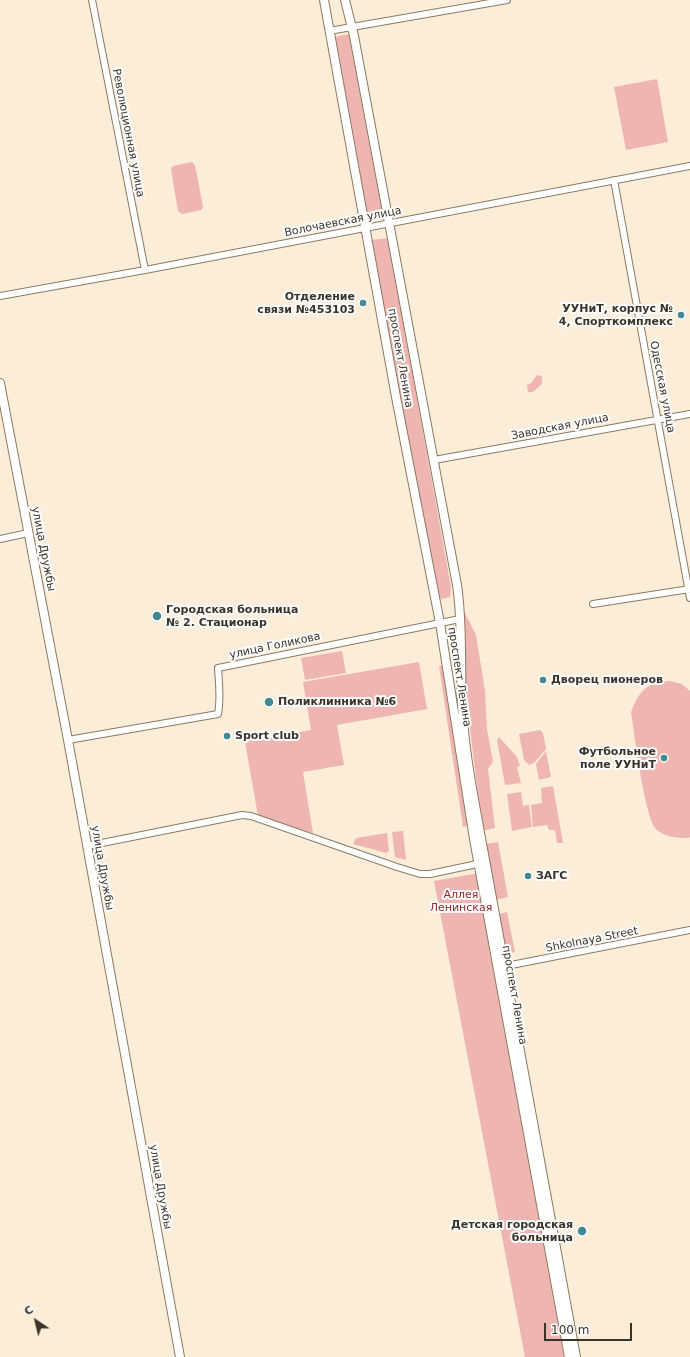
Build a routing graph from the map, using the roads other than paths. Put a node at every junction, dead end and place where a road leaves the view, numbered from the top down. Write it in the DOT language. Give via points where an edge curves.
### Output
graph roads {
  1 [pos="92,0"];
  2 [pos="324,0"];
  3 [pos="346,0"];
  4 [pos="508,0"];
  5 [pos="352,27"];
  6 [pos="329,31"];
  7 [pos="690,166"];
  8 [pos="614,180"];
  9 [pos="389,223"];
  10 [pos="366,228"];
  11 [pos="145,270"];
  12 [pos="0,296"];
  13 [pos="0,383"];
  14 [pos="690,414"];
  15 [pos="658,419"];
  16 [pos="434,460"];
  17 [pos="28,533"];
  18 [pos="0,539"];
  19 [pos="689,589"];
  20 [pos="690,598"];
  21 [pos="593,604"];
  22 [pos="460,619"];
  23 [pos="440,623"];
  24 [pos="68,740"];
  25 [pos="87,846"];
  26 [pos="482,863"];
  27 [pos="690,930"];
  28 [pos="501,967"];
  29 [pos="180,1357"];
  30 [pos="569,1357"];
  31 [pos="576,1357"];
  1 -- 11 [label="street, Революционная улица"];
  2 -- 6 [label="main road, проспект Ленина"];
  3 -- 5 [label="main road, проспект Ленина"];
  4 -- 5 [label="street"];
  5 -- 6 [label="street"];
  5 -- 9 [label="main road, проспект Ленина"];
  6 -- 10 [label="main road, проспект Ленина"];
  7 -- 8 [label="street, Волочаевская улица"];
  8 -- 9 [label="street, Волочаевская улица"];
  8 -- 15 [label="street, Одесская улица"];
  9 -- 10 [label="street, Волочаевская улица"];
  9 -- 16 [label="main road, проспект Ленина"];
  10 -- 11 [label="street, Волочаевская улица"];
  10 -- 23 [label="main road, проспект Ленина"];
  11 -- 12 [label="street, Волочаевская улица"];
  13 -- 17 [label="main road, улица Дружбы"];
  14 -- 15 [label="street, Заводская улица"];
  15 -- 16 [label="street, Заводская улица"];
  15 -- 19 [label="street, Одесская улица"];
  16 -- 22 [label="main road, проспект Ленина" via="458,590"];
  17 -- 18 [label="street"];
  17 -- 24 [label="main road, улица Дружбы"];
  19 -- 20 [label="street, Одесская улица"];
  19 -- 21 [label="street"];
  22 -- 23 [label="street, улица Голикова"];
  22 -- 26 [label="main road, проспект Ленина" via="463,725"];
  23 -- 24 [label="street, улица Голикова" via="218,668 218,714"];
  23 -- 26 [label="main road, проспект Ленина"];
  24 -- 25 [label="main road, улица Дружбы"];
  25 -- 26 [label="street" via="242,815 420,874"];
  25 -- 29 [label="main road, улица Дружбы"];
  26 -- 28 [label="main road, проспект Ленина"];
  27 -- 28 [label="street, Shkolnaya Street"];
  28 -- 30 [label="main road, проспект Ленина"];
  28 -- 31 [label="main road, проспект Ленина"];
}
